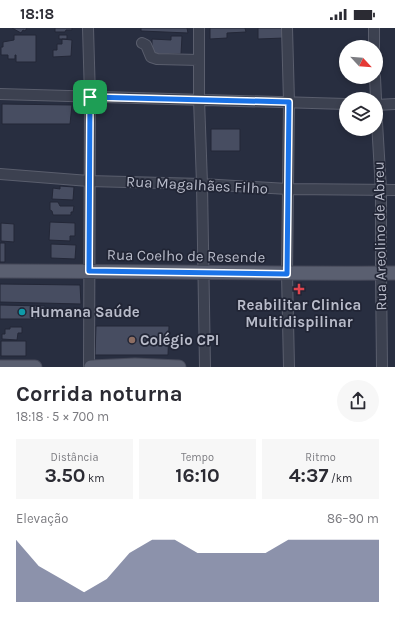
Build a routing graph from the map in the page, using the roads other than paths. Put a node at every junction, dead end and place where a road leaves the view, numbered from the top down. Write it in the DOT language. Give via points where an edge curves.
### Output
graph roads {
  1 [pos="88,28"];
  2 [pos="198,28"];
  3 [pos="287,28"];
  4 [pos="374,28"];
  5 [pos="374,40"];
  6 [pos="142,43"];
  7 [pos="199,60"];
  8 [pos="0,94"];
  9 [pos="90,97"];
  10 [pos="199,99"];
  11 [pos="289,102"];
  12 [pos="339,104"];
  13 [pos="395,104"];
  14 [pos="383,105"];
  15 [pos="378,136"];
  16 [pos="0,174"];
  17 [pos="89,181"];
  18 [pos="202,184"];
  19 [pos="288,189"];
  20 [pos="381,190"];
  21 [pos="395,190"];
  22 [pos="89,271"];
  23 [pos="0,272"];
  24 [pos="203,272"];
  25 [pos="380,273"];
  26 [pos="395,273"];
  27 [pos="287,274"];
  28 [pos="0,367"];
  29 [pos="35,367"];
  30 [pos="90,367"];
  31 [pos="179,367"];
  32 [pos="205,367"];
  33 [pos="289,367"];
  34 [pos="382,367"];
  1 -- 9 [label="street"];
  2 -- 7 [label="street"];
  3 -- 11 [label="street"];
  4 -- 5 [label="street"];
  6 -- 7 [label="street" via="146,45 151,57 157,59"];
  7 -- 10 [label="street"];
  8 -- 9 [label="street"];
  9 -- 10 [label="street"];
  9 -- 17 [label="street"];
  10 -- 11 [label="street"];
  10 -- 18 [label="street"];
  11 -- 12 [label="street"];
  11 -- 19 [label="street"];
  13 -- 14 [label="street"];
  15 -- 20 [label="street, Rua Areolino de Abreu"];
  16 -- 17 [label="street, Rua Magalhães Filho"];
  17 -- 18 [label="street, Rua Magalhães Filho"];
  17 -- 22 [label="street"];
  18 -- 19 [label="street, Rua Magalhães Filho"];
  18 -- 24 [label="street"];
  19 -- 20 [label="street, Rua Magalhães Filho"];
  19 -- 27 [label="street"];
  20 -- 21 [label="street, Rua Magalhães Filho"];
  20 -- 25 [label="street, Rua Areolino de Abreu"];
  22 -- 23 [label="main road, Rua Coelho de Resende"];
  22 -- 24 [label="main road, Rua Coelho de Resende"];
  22 -- 30 [label="street"];
  24 -- 27 [label="main road, Rua Coelho de Resende"];
  24 -- 32 [label="street"];
  25 -- 26 [label="main road, Rua Coelho de Resende"];
  25 -- 27 [label="main road, Rua Coelho de Resende"];
  25 -- 34 [label="street, Rua Areolino de Abreu"];
  27 -- 33 [label="street"];
  28 -- 29 [label="main road"];
  30 -- 31 [label="main road"];
}
